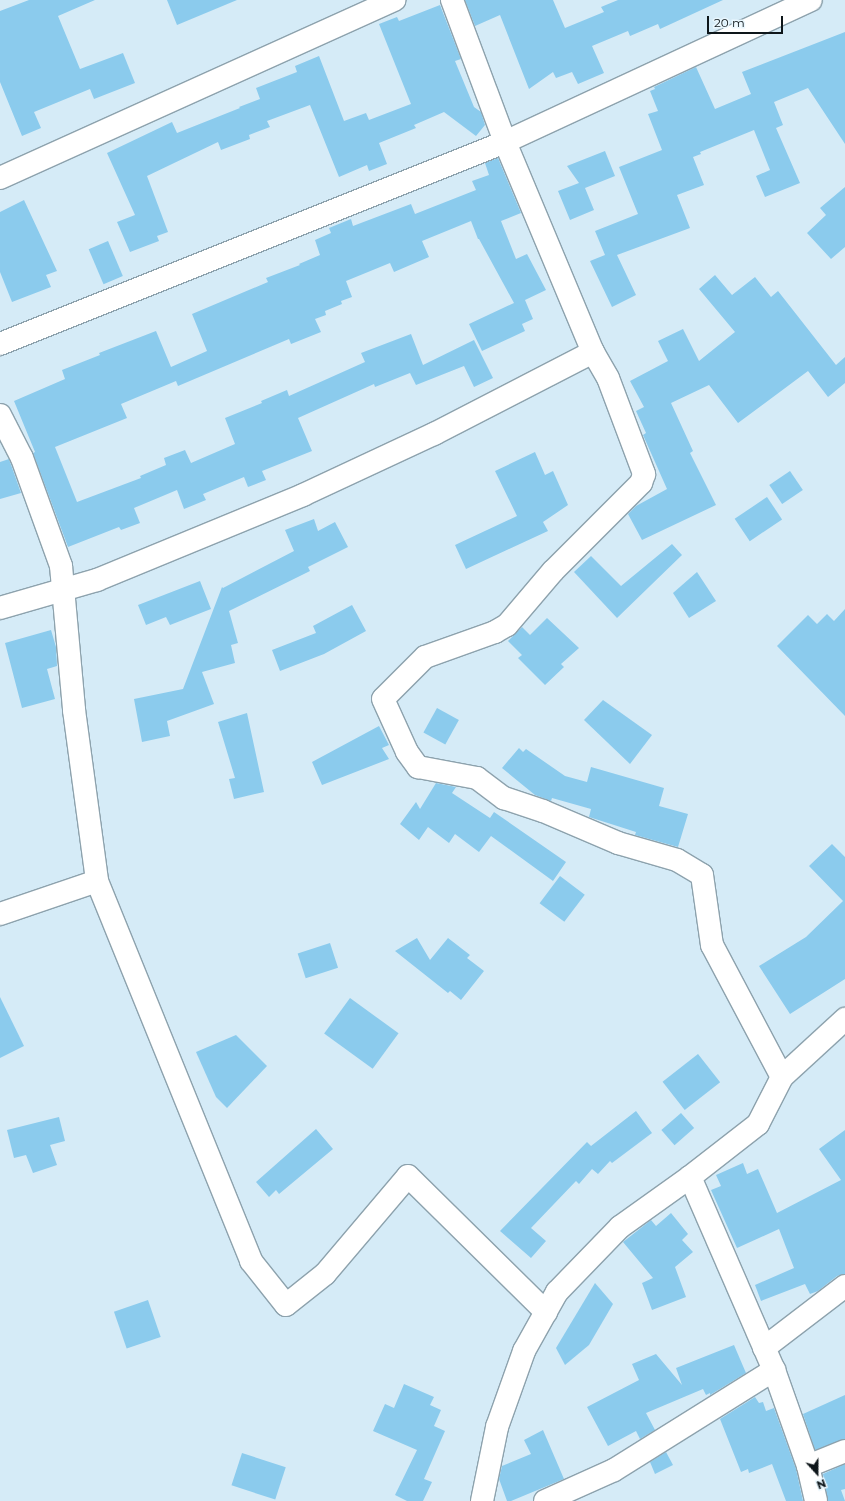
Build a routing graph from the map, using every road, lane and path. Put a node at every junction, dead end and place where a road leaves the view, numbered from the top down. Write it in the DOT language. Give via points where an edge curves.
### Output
graph roads {
  1 [pos="395,0"];
  2 [pos="452,0"];
  3 [pos="811,0"];
  4 [pos="505,142"];
  5 [pos="0,178"];
  6 [pos="0,344"];
  7 [pos="593,352"];
  8 [pos="0,415"];
  9 [pos="61,566"];
  10 [pos="97,580"];
  11 [pos="64,590"];
  12 [pos="0,608"];
  13 [pos="96,881"];
  14 [pos="0,914"];
  15 [pos="845,1018"];
  16 [pos="782,1077"];
  17 [pos="690,1177"];
  18 [pos="845,1286"];
  19 [pos="546,1312"];
  20 [pos="764,1348"];
  21 [pos="774,1370"];
  22 [pos="845,1450"];
  23 [pos="808,1466"];
  24 [pos="482,1501"];
  25 [pos="545,1501"];
  26 [pos="816,1501"];
  1 -- 5 [label="street"];
  2 -- 4 [label="street"];
  3 -- 4 [label="street"];
  4 -- 6 [label="street"];
  4 -- 7 [label="street"];
  7 -- 10 [label="street" via="434,434 303,495"];
  7 -- 16 [label="street" via="608,378 644,474 642,483 553,572 507,625 495,632 425,658 383,699 407,752 418,767 477,778 504,798 618,842 677,860 702,876 712,945"];
  8 -- 9 [label="street" via="22,458"];
  9 -- 10 [label="street"];
  9 -- 11 [label="street"];
  10 -- 11 [label="street"];
  11 -- 12 [label="street"];
  11 -- 13 [label="street" via="74,710"];
  13 -- 14 [label="street"];
  13 -- 19 [label="street" via="250,1261 286,1304 325,1274 408,1176"];
  15 -- 16 [label="street"];
  16 -- 17 [label="street" via="758,1124"];
  17 -- 19 [label="street" via="620,1227 557,1292"];
  17 -- 20 [label="street"];
  18 -- 20 [label="street"];
  19 -- 24 [label="street" via="524,1351 497,1427"];
  20 -- 21 [label="street"];
  21 -- 23 [label="street"];
  21 -- 25 [label="street" via="614,1470"];
  22 -- 23 [label="street"];
  23 -- 26 [label="street"];
}
